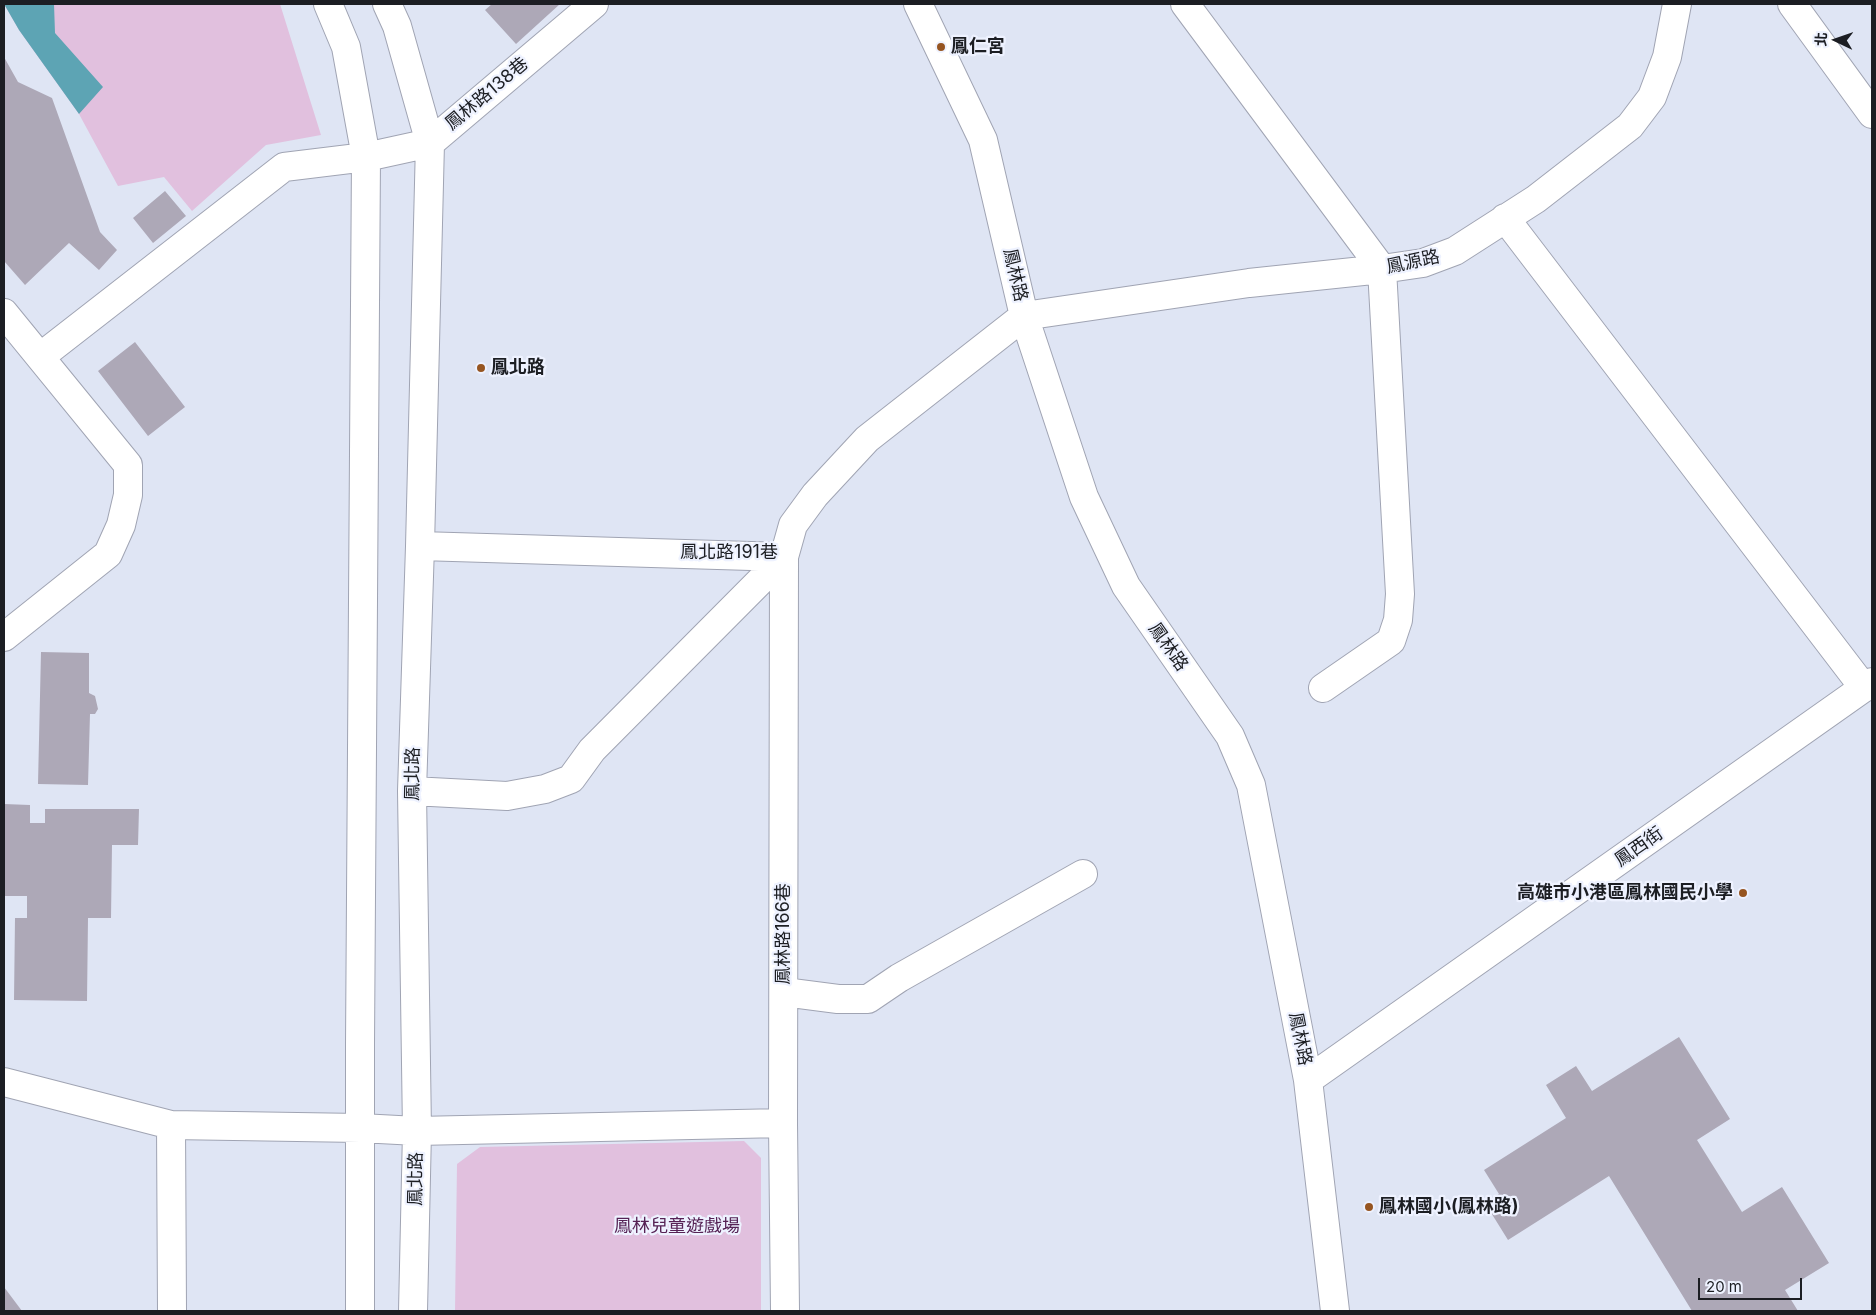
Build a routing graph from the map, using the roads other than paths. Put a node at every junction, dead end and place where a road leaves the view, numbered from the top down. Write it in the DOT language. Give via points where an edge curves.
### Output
graph roads {
  1 [pos="328,4"];
  2 [pos="387,4"];
  3 [pos="594,4"];
  4 [pos="918,4"];
  5 [pos="1186,4"];
  6 [pos="1677,4"];
  7 [pos="1792,4"];
  8 [pos="1872,114"];
  9 [pos="430,143"];
  10 [pos="366,157"];
  11 [pos="1505,218"];
  12 [pos="1382,269"];
  13 [pos="4,313"];
  14 [pos="1024,316"];
  15 [pos="40,357"];
  16 [pos="420,546"];
  17 [pos="784,557"];
  18 [pos="4,637"];
  19 [pos="1868,685"];
  20 [pos="1323,688"];
  21 [pos="412,790"];
  22 [pos="1083,874"];
  23 [pos="784,992"];
  24 [pos="1308,1080"];
  25 [pos="4,1082"];
  26 [pos="783,1123"];
  27 [pos="171,1125"];
  28 [pos="360,1128"];
  29 [pos="417,1131"];
  30 [pos="172,1311"];
  31 [pos="360,1311"];
  32 [pos="413,1311"];
  33 [pos="785,1311"];
  34 [pos="1334,1311"];
  1 -- 10 [label="street" via="346,47"];
  2 -- 9 [label="street, 鳳北路" via="397,26"];
  3 -- 9 [label="street, 鳳林路138巷"];
  4 -- 14 [label="street, 鳳林路" via="984,140"];
  5 -- 12 [label="street"];
  6 -- 11 [label="street, 鳳源路" via="1667,57 1652,97 1630,126 1536,199"];
  7 -- 8 [label="street"];
  9 -- 10 [label="street, 鳳林路138巷"];
  9 -- 16 [label="street, 鳳北路"];
  10 -- 15 [label="street, 鳳林路138巷" via="284,167"];
  10 -- 28 [label="street"];
  11 -- 12 [label="street, 鳳源路" via="1455,251 1423,262"];
  11 -- 19 [label="street"];
  12 -- 14 [label="street, 鳳源路" via="1249,283"];
  12 -- 20 [label="street" via="1400,594 1398,620 1391,641"];
  13 -- 15 [label="street"];
  14 -- 17 [label="street, 鳳北路191巷" via="867,439 793,524"];
  14 -- 24 [label="street, 鳳林路" via="1084,497 1126,586 1230,736 1250,785"];
  15 -- 18 [label="street" via="128,465 128,494 121,525 108,554"];
  16 -- 17 [label="street, 鳳北路191巷"];
  16 -- 21 [label="street, 鳳北路"];
  17 -- 21 [label="street" via="592,750 571,779 545,789 507,796"];
  17 -- 23 [label="street, 鳳林路166巷"];
  19 -- 24 [label="street, 鳳西街"];
  21 -- 29 [label="street, 鳳北路"];
  22 -- 23 [label="street" via="868,998 838,999"];
  23 -- 26 [label="street, 鳳林路166巷"];
  24 -- 34 [label="street, 鳳林路"];
  25 -- 27 [label="street"];
  26 -- 29 [label="street"];
  26 -- 33 [label="street, 鳳林路166巷"];
  27 -- 28 [label="street"];
  27 -- 30 [label="street"];
  28 -- 29 [label="street"];
  28 -- 31 [label="street"];
  29 -- 32 [label="street, 鳳北路"];
}
